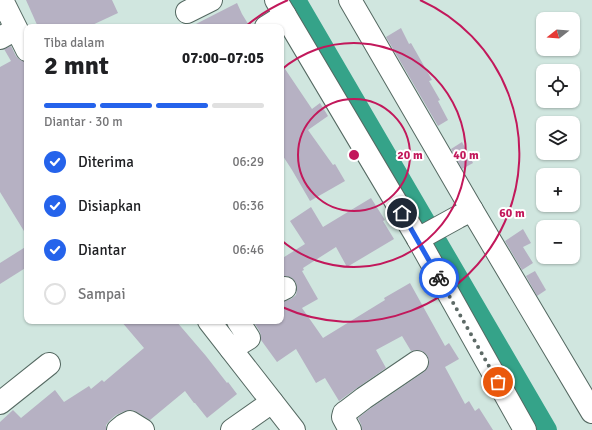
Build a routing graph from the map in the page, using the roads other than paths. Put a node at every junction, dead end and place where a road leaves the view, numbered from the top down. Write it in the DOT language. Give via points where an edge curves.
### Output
graph roads {
  1 [pos="2,0"];
  2 [pos="211,0"];
  3 [pos="350,0"];
  4 [pos="280,8"];
  5 [pos="187,12"];
  6 [pos="268,24"];
  7 [pos="8,33"];
  8 [pos="24,47"];
  9 [pos="465,214"];
  10 [pos="420,238"];
  11 [pos="211,324"];
  12 [pos="240,324"];
  13 [pos="231,349"];
  14 [pos="418,362"];
  15 [pos="49,364"];
  16 [pos="272,402"];
  17 [pos="0,403"];
  18 [pos="592,412"];
  19 [pos="118,430"];
  20 [pos="143,430"];
  21 [pos="232,430"];
  22 [pos="294,430"];
  23 [pos="350,430"];
  24 [pos="525,430"];
  1 -- 7 [label="street"];
  2 -- 5 [label="street"];
  3 -- 9 [label="street"];
  4 -- 6 [label="street"];
  4 -- 10 [label="street"];
  7 -- 8 [label="street"];
  9 -- 10 [label="street"];
  9 -- 18 [label="street"];
  10 -- 24 [label="street"];
  11 -- 13 [label="street"];
  12 -- 13 [label="street" via="249,338"];
  13 -- 16 [label="street"];
  14 -- 23 [label="street" via="343,415"];
  15 -- 17 [label="street"];
  16 -- 21 [label="street"];
  16 -- 22 [label="street"];
  19 -- 20 [label="street" via="130,422"];
}
